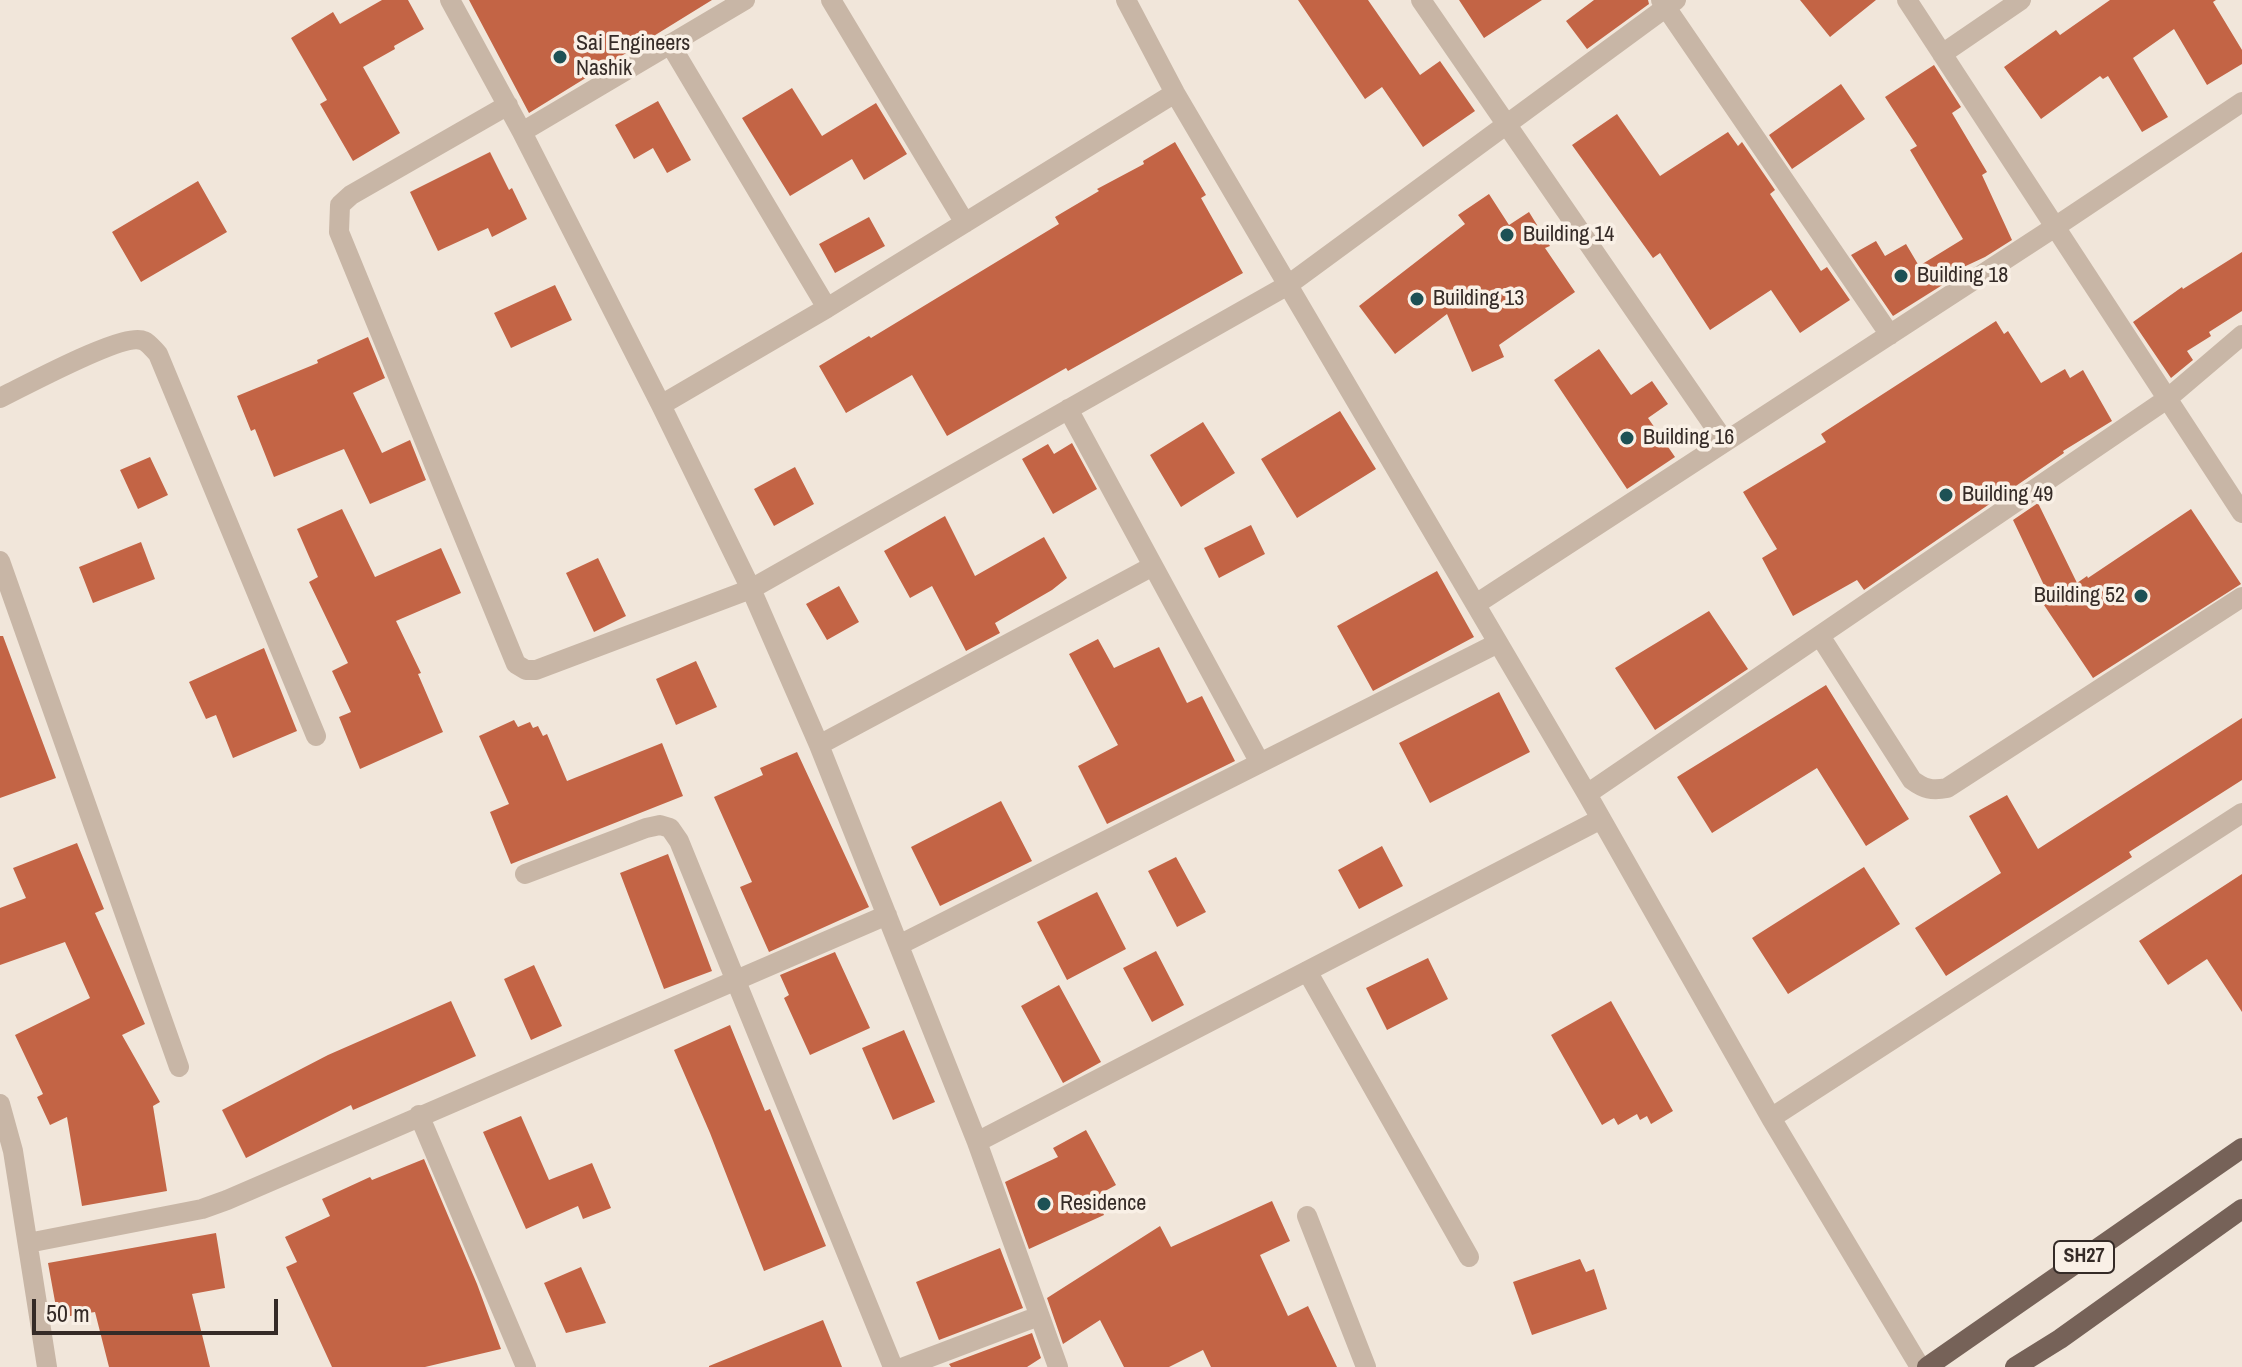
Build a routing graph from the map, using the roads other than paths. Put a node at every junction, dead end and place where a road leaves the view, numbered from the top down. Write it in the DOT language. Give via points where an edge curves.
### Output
graph roads {
  1 [pos="450,0"];
  2 [pos="745,0"];
  3 [pos="831,0"];
  4 [pos="1126,0"];
  5 [pos="1421,0"];
  6 [pos="1907,0"];
  7 [pos="2021,0"];
  8 [pos="1668,2"];
  9 [pos="670,44"];
  10 [pos="1942,54"];
  11 [pos="1175,93"];
  12 [pos="2242,102"];
  13 [pos="508,105"];
  14 [pos="1506,125"];
  15 [pos="522,132"];
  16 [pos="965,223"];
  17 [pos="2055,227"];
  18 [pos="1288,285"];
  19 [pos="827,308"];
  20 [pos="1890,335"];
  21 [pos="2242,335"];
  22 [pos="0,398"];
  23 [pos="2167,399"];
  24 [pos="661,405"];
  25 [pos="1068,409"];
  26 [pos="1725,442"];
  27 [pos="2242,513"];
  28 [pos="0,561"];
  29 [pos="1153,566"];
  30 [pos="751,589"];
  31 [pos="2242,597"];
  32 [pos="1476,604"];
  33 [pos="1820,636"];
  34 [pos="1498,643"];
  35 [pos="316,736"];
  36 [pos="819,745"];
  37 [pos="1260,763"];
  38 [pos="1587,794"];
  39 [pos="2242,813"];
  40 [pos="1601,819"];
  41 [pos="525,874"];
  42 [pos="887,915"];
  43 [pos="899,945"];
  44 [pos="1307,971"];
  45 [pos="735,980"];
  46 [pos="179,1067"];
  47 [pos="0,1104"];
  48 [pos="419,1115"];
  49 [pos="1771,1118"];
  50 [pos="977,1142"];
  51 [pos="2242,1148"];
  52 [pos="2242,1209"];
  53 [pos="1307,1216"];
  54 [pos="28,1243"];
  55 [pos="1469,1257"];
  56 [pos="1039,1316"];
  57 [pos="523,1366"];
  58 [pos="47,1367"];
  59 [pos="893,1367"];
  60 [pos="904,1367"];
  61 [pos="1058,1367"];
  62 [pos="1366,1367"];
  63 [pos="1920,1367"];
  64 [pos="1927,1367"];
  65 [pos="2015,1367"];
  1 -- 13 [label="street"];
  2 -- 9 [label="street"];
  3 -- 16 [label="street"];
  4 -- 11 [label="street"];
  5 -- 14 [label="street"];
  6 -- 10 [label="street"];
  7 -- 10 [label="street"];
  8 -- 14 [label="street"];
  8 -- 20 [label="street"];
  9 -- 15 [label="street"];
  9 -- 19 [label="street"];
  10 -- 17 [label="street"];
  11 -- 16 [label="street"];
  11 -- 18 [label="street"];
  12 -- 17 [label="street"];
  13 -- 15 [label="street"];
  13 -- 30 [label="street" via="351,195 340,205 338,217 339,232 516,664 536,670"];
  14 -- 18 [label="street"];
  14 -- 26 [label="street"];
  15 -- 24 [label="street"];
  16 -- 19 [label="street"];
  17 -- 20 [label="street"];
  17 -- 23 [label="street"];
  18 -- 25 [label="street"];
  18 -- 32 [label="street"];
  19 -- 24 [label="street"];
  20 -- 26 [label="street"];
  21 -- 23 [label="street"];
  22 -- 35 [label="street" via="110,345 144,340 158,354"];
  23 -- 27 [label="street"];
  23 -- 33 [label="street"];
  24 -- 30 [label="street"];
  25 -- 29 [label="street"];
  25 -- 30 [label="street"];
  26 -- 32 [label="street"];
  28 -- 46 [label="street"];
  29 -- 36 [label="street"];
  29 -- 37 [label="street"];
  30 -- 36 [label="street"];
  31 -- 33 [label="street" via="1947,788 1934,790 1912,780"];
  32 -- 34 [label="street"];
  33 -- 38 [label="street"];
  34 -- 37 [label="street"];
  34 -- 38 [label="street"];
  36 -- 42 [label="street"];
  37 -- 43 [label="street"];
  38 -- 40 [label="street"];
  39 -- 49 [label="street"];
  40 -- 44 [label="street"];
  40 -- 49 [label="street"];
  41 -- 45 [label="street" via="646,828 670,828"];
  42 -- 43 [label="street"];
  42 -- 45 [label="street"];
  43 -- 50 [label="street"];
  44 -- 50 [label="street"];
  44 -- 55 [label="street"];
  45 -- 48 [label="street"];
  45 -- 59 [label="street"];
  47 -- 54 [label="street"];
  48 -- 54 [label="street" via="214,1205"];
  48 -- 57 [label="street"];
  49 -- 63 [label="street"];
  50 -- 56 [label="street"];
  51 -- 64 [label="main road, SH27"];
  52 -- 65 [label="main road, SH27"];
  53 -- 62 [label="street"];
  54 -- 58 [label="street"];
  56 -- 60 [label="street"];
  56 -- 61 [label="street"];
}
